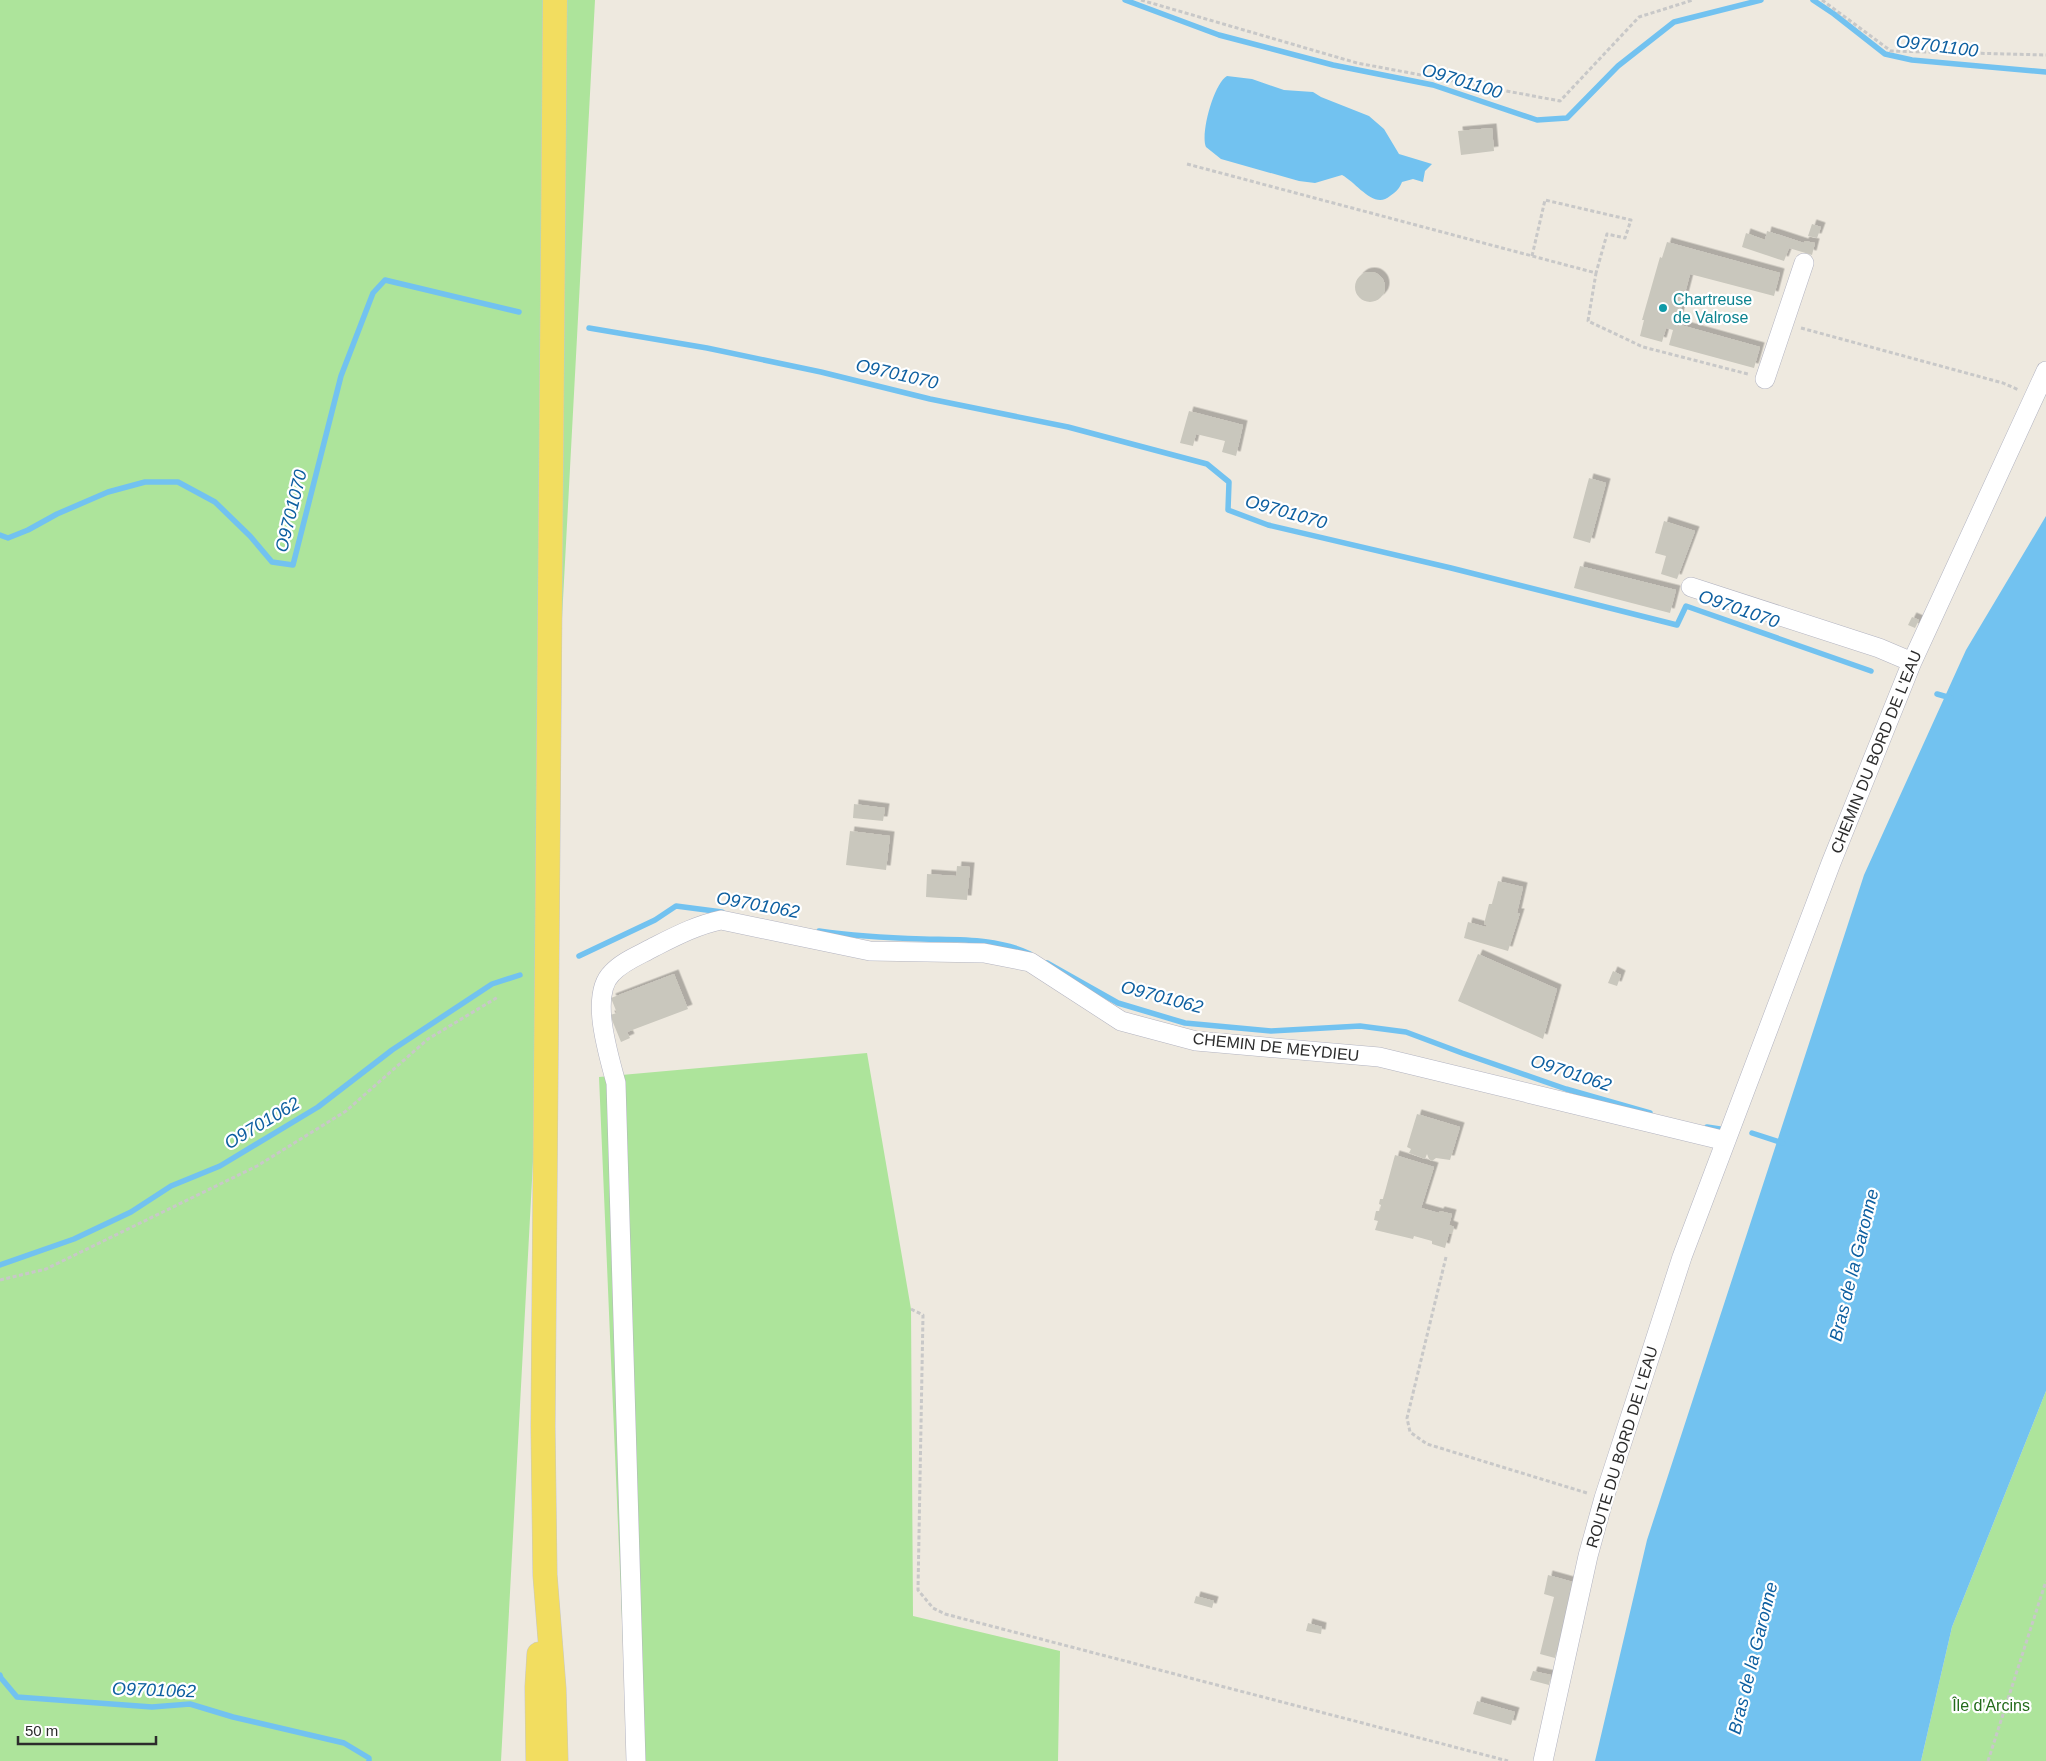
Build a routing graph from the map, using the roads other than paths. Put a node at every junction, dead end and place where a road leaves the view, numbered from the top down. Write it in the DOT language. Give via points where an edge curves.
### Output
graph roads {
  1 [pos="555,0"];
  2 [pos="1804,264"];
  3 [pos="2046,371"];
  4 [pos="1766,379"];
  5 [pos="1691,587"];
  6 [pos="1912,662"];
  7 [pos="1726,1141"];
  8 [pos="545,1575"];
  9 [pos="538,1761"];
  10 [pos="556,1761"];
  11 [pos="636,1761"];
  12 [pos="1543,1761"];
  1 -- 8 [label="main road" via="543,1427"];
  2 -- 4 [label="street"];
  3 -- 6 [label="street, CHEMIN DU BORD DE L'EAU"];
  5 -- 6 [label="street" via="1879,648"];
  6 -- 7 [label="street, CHEMIN DU BORD DE L'EAU" via="1830,862"];
  7 -- 11 [label="street, CHEMIN DE MEYDIEU" via="1379,1058 1196,1041 1121,1021 1030,962 984,953 870,952 721,920 702,924 626,962 611,974 603,989 600,1005 616,1083"];
  7 -- 12 [label="street, ROUTE DU BORD DE L'EAU" via="1682,1257 1604,1498"];
  8 -- 9 [label="main road" via="537,1687"];
  8 -- 10 [label="main road"];
}
